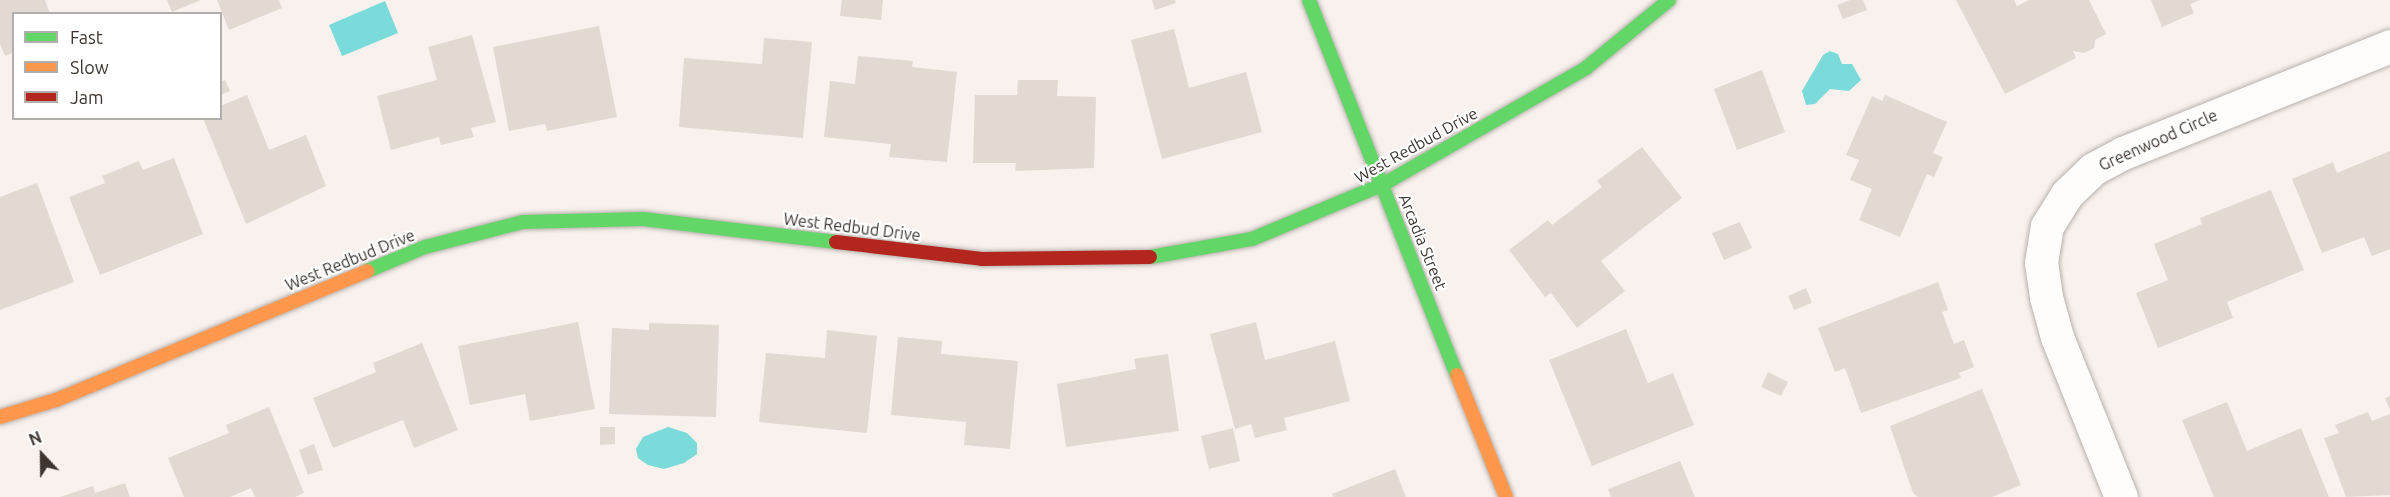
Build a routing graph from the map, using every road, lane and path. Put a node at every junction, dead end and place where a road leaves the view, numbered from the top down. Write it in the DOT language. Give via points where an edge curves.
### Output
graph roads {
  1 [pos="1309,0"];
  2 [pos="1669,0"];
  3 [pos="2390,46"];
  4 [pos="1382,185"];
  5 [pos="0,417"];
  6 [pos="1506,497"];
  7 [pos="2121,497"];
  1 -- 4 [label="street, Arcadia Street"];
  2 -- 4 [label="street, West Redbud Drive" via="1586,68"];
  3 -- 7 [label="street, Greenwood Circle" via="2123,153 2086,176 2066,195 2047,226 2041,263 2046,297 2057,337"];
  4 -- 5 [label="street, West Redbud Drive" via="1252,239 1132,260 982,259 643,219 523,222 425,247 56,400"];
  4 -- 6 [label="street, Arcadia Street"];
}
